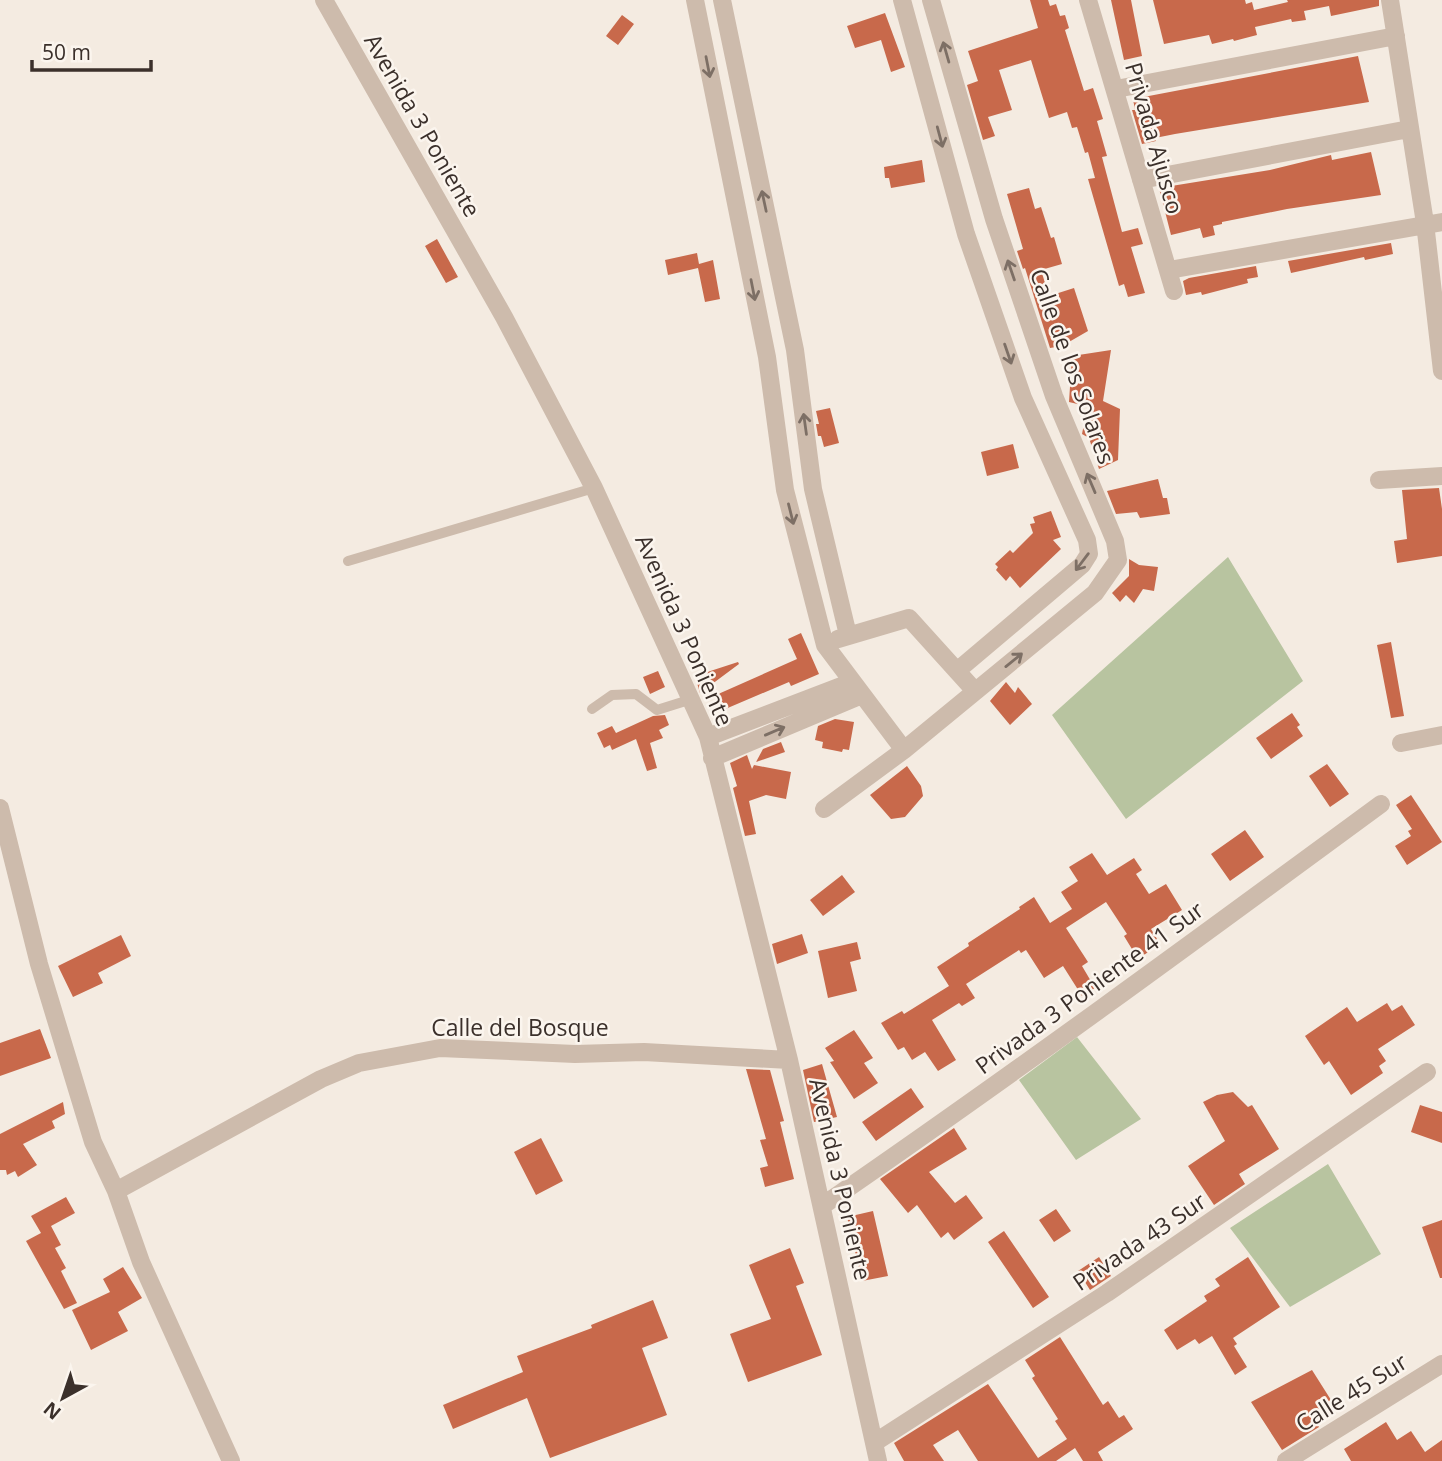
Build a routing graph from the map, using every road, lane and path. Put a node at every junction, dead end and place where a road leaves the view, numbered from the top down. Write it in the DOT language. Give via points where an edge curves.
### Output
graph roads {
  1 [pos="324,0"];
  2 [pos="695,0"];
  3 [pos="722,0"];
  4 [pos="902,0"];
  5 [pos="931,0"];
  6 [pos="1088,0"];
  7 [pos="1390,0"];
  8 [pos="1396,36"];
  9 [pos="1116,89"];
  10 [pos="1409,129"];
  11 [pos="1141,180"];
  12 [pos="994,219"];
  13 [pos="1433,223"];
  14 [pos="966,234"];
  15 [pos="1170,270"];
  16 [pos="1174,291"];
  17 [pos="795,350"];
  18 [pos="767,357"];
  19 [pos="1442,371"];
  20 [pos="1442,476"];
  21 [pos="1378,480"];
  22 [pos="594,488"];
  23 [pos="348,561"];
  24 [pos="848,635"];
  25 [pos="825,645"];
  26 [pos="958,670"];
  27 [pos="857,689"];
  28 [pos="975,691"];
  29 [pos="692,699"];
  30 [pos="592,709"];
  31 [pos="1442,735"];
  32 [pos="708,737"];
  33 [pos="1401,743"];
  34 [pos="904,750"];
  35 [pos="712,758"];
  36 [pos="1381,804"];
  37 [pos="0,808"];
  38 [pos="824,809"];
  39 [pos="789,1060"];
  40 [pos="1427,1072"];
  41 [pos="116,1191"];
  42 [pos="822,1206"];
  43 [pos="1442,1364"];
  44 [pos="876,1452"];
  45 [pos="1312,1454"];
  46 [pos="231,1461"];
  47 [pos="1286,1461"];
  1 -- 22 [label="street, Avenida 3 Poniente" via="504,317"];
  2 -- 18 [label="street, one-way"];
  17 -- 3 [label="street, one-way"];
  4 -- 14 [label="street, one-way"];
  12 -- 5 [label="street, Calle de los Solares, one-way"];
  6 -- 9 [label="street, Privada Ajusco"];
  7 -- 8 [label="street"];
  8 -- 9 [label="street"];
  8 -- 10 [label="street"];
  9 -- 11 [label="street, Privada Ajusco"];
  10 -- 11 [label="street"];
  10 -- 13 [label="street"];
  11 -- 15 [label="street, Privada Ajusco"];
  12 -- 14 [label="street"];
  28 -- 12 [label="street, Calle de los Solares, one-way" via="1095,593 1118,560 1115,541 1054,396"];
  13 -- 15 [label="street"];
  13 -- 19 [label="street"];
  14 -- 26 [label="street, one-way" via="1023,398 1087,540 1089,554 1082,565"];
  15 -- 16 [label="street, Privada Ajusco"];
  17 -- 18 [label="street"];
  24 -- 17 [label="street, one-way" via="813,489"];
  18 -- 25 [label="street, one-way" via="785,490"];
  20 -- 21 [label="street"];
  22 -- 23 [label="lane"];
  22 -- 29 [label="street, Avenida 3 Poniente"];
  24 -- 25 [label="street"];
  24 -- 26 [label="street" via="909,618"];
  25 -- 27 [label="street"];
  26 -- 28 [label="street"];
  27 -- 32 [label="street"];
  27 -- 34 [label="street"];
  35 -- 27 [label="street, one-way"];
  28 -- 34 [label="street, Calle de los Solares"];
  29 -- 30 [label="lane" via="657,710 636,694 612,695"];
  29 -- 32 [label="street, Avenida 3 Poniente"];
  31 -- 33 [label="street"];
  32 -- 35 [label="street, Avenida 3 Poniente"];
  34 -- 38 [label="street, Calle de los Solares"];
  35 -- 39 [label="street, Avenida 3 Poniente"];
  36 -- 42 [label="street, Privada 3 Poniente 41 Sur" via="1084,1022"];
  37 -- 41 [label="street" via="43,978 93,1142"];
  39 -- 41 [label="street, Calle del Bosque" via="440,1048 359,1063 321,1079"];
  39 -- 42 [label="street, Avenida 3 Poniente"];
  40 -- 44 [label="street, Privada 43 Sur"];
  41 -- 46 [label="street" via="141,1262"];
  42 -- 44 [label="street, Avenida 3 Poniente"];
  43 -- 45 [label="street, Calle 45 Sur"];
  45 -- 47 [label="street, Calle 45 Sur"];
}
